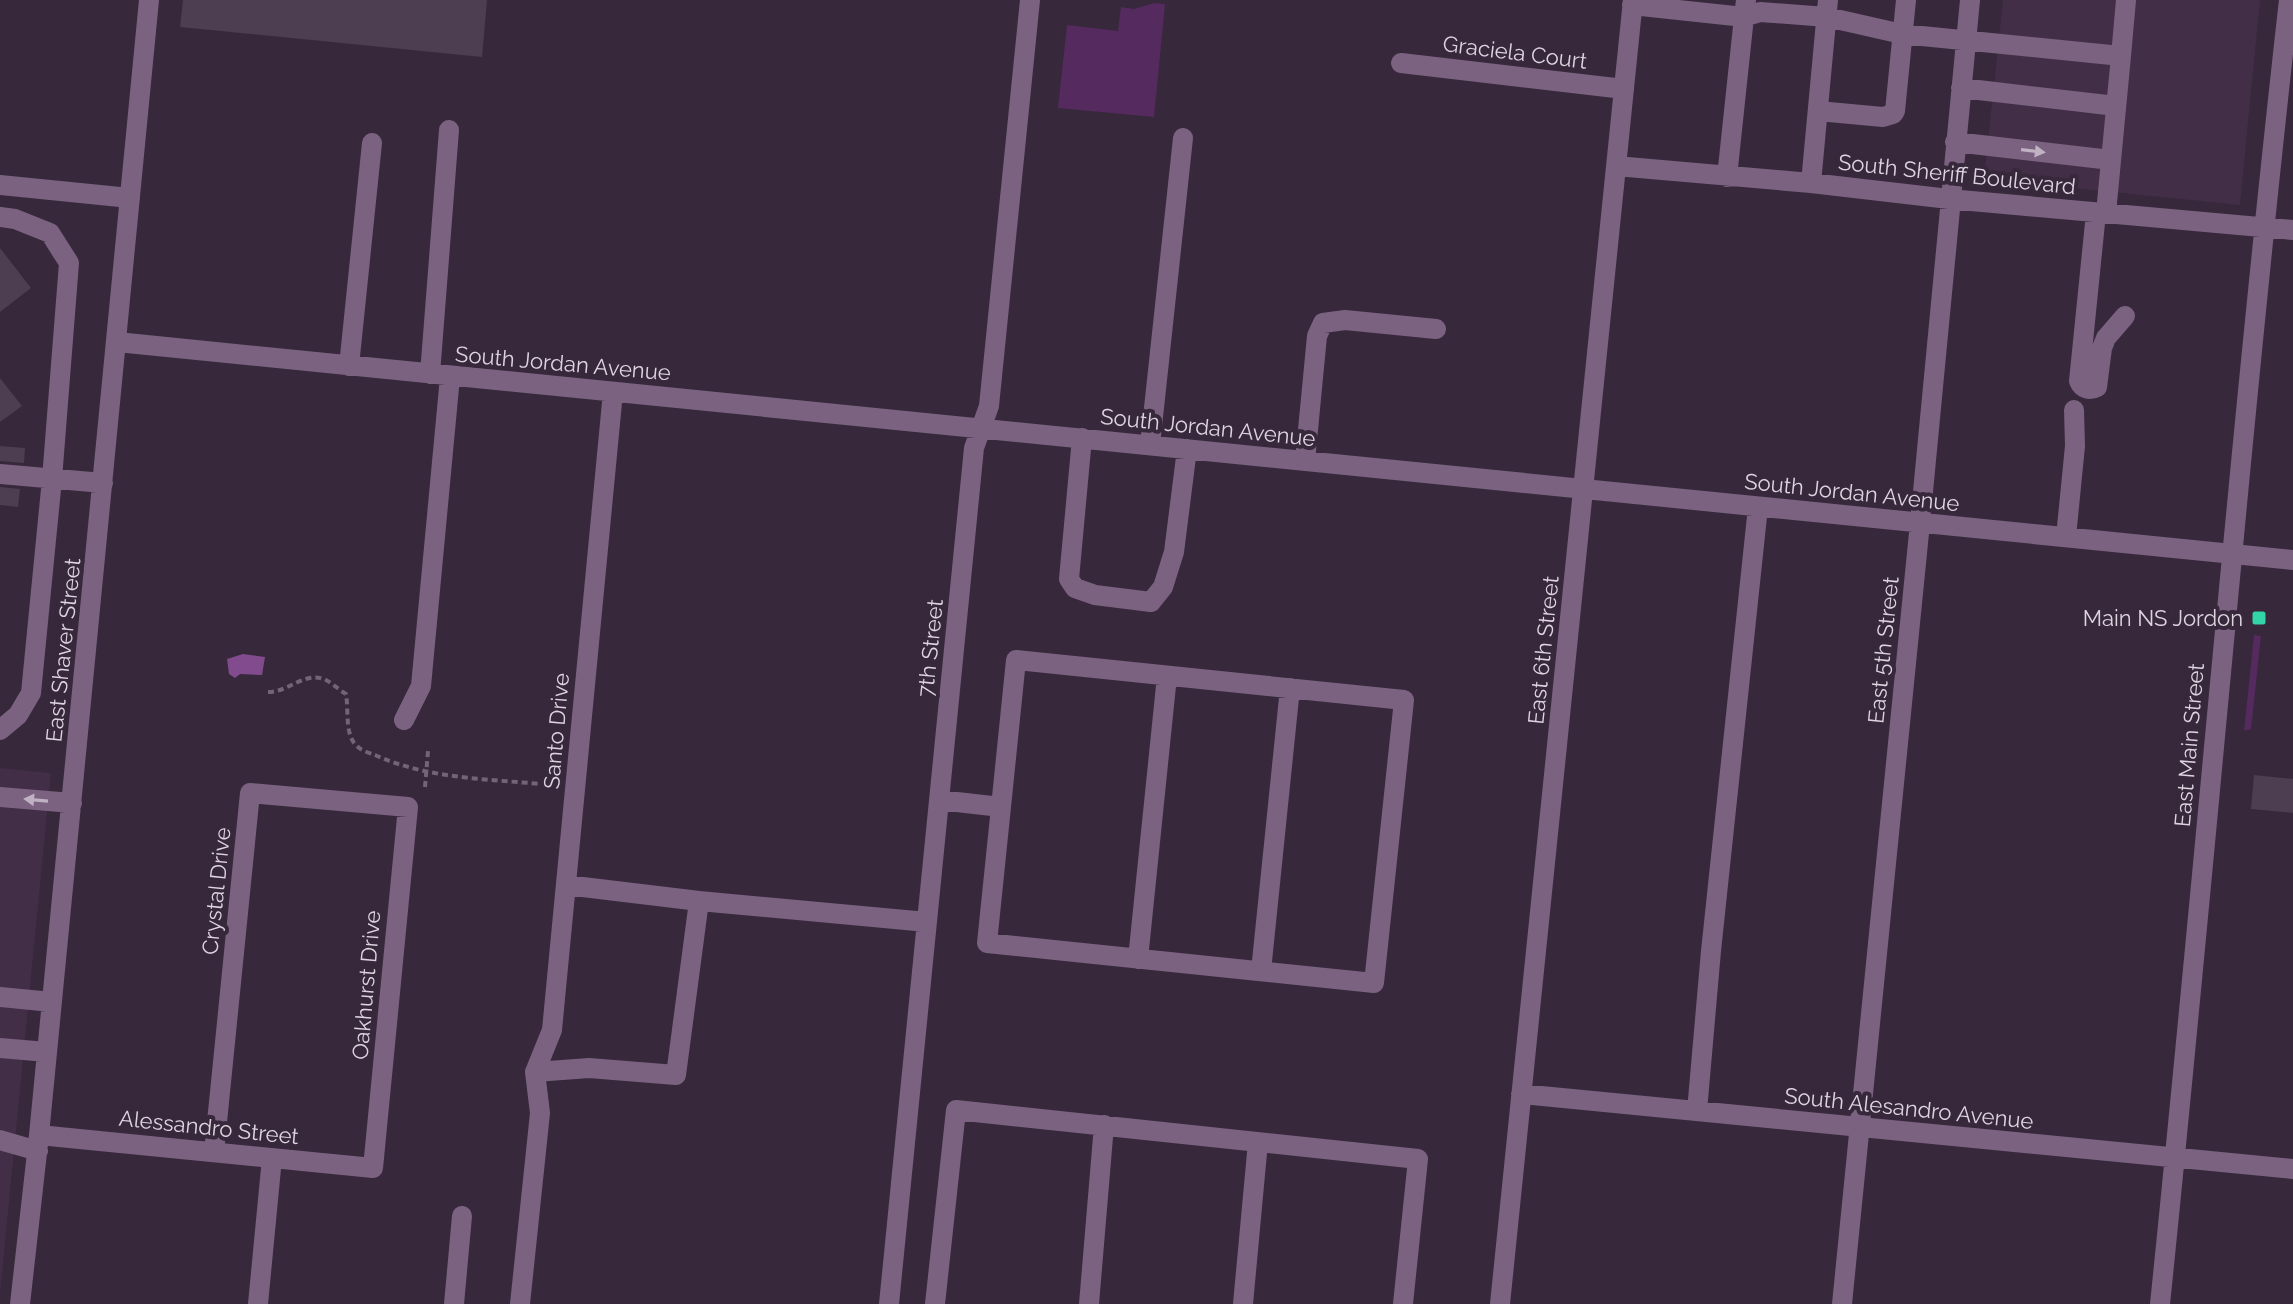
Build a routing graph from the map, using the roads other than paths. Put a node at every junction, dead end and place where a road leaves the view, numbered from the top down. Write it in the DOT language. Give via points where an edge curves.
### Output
graph roads {
  1 [pos="149,0"];
  2 [pos="1030,0"];
  3 [pos="1906,0"];
  4 [pos="1970,0"];
  5 [pos="2126,0"];
  6 [pos="2289,0"];
  7 [pos="1633,2"];
  8 [pos="1745,8"];
  9 [pos="1828,9"];
  10 [pos="1902,34"];
  11 [pos="1965,41"];
  12 [pos="2121,56"];
  13 [pos="1401,63"];
  14 [pos="1961,88"];
  15 [pos="1624,89"];
  16 [pos="2116,106"];
  17 [pos="1818,111"];
  18 [pos="449,130"];
  19 [pos="1183,138"];
  20 [pos="1955,142"];
  21 [pos="372,143"];
  22 [pos="2111,160"];
  23 [pos="1616,166"];
  24 [pos="1727,177"];
  25 [pos="1811,183"];
  26 [pos="0,185"];
  27 [pos="130,198"];
  28 [pos="1949,199"];
  29 [pos="2101,213"];
  30 [pos="0,217"];
  31 [pos="2263,227"];
  32 [pos="2293,230"];
  33 [pos="2125,316"];
  34 [pos="1436,329"];
  35 [pos="117,342"];
  36 [pos="349,366"];
  37 [pos="440,376"];
  38 [pos="613,392"];
  39 [pos="2074,410"];
  40 [pos="982,428"];
  41 [pos="1082,438"];
  42 [pos="1150,445"];
  43 [pos="1187,449"];
  44 [pos="1305,461"];
  45 [pos="0,474"];
  46 [pos="52,479"];
  47 [pos="103,483"];
  48 [pos="1583,489"];
  49 [pos="1758,507"];
  50 [pos="1920,523"];
  51 [pos="2066,537"];
  52 [pos="2231,553"];
  53 [pos="2293,560"];
  54 [pos="1167,676"];
  55 [pos="1290,688"];
  56 [pos="404,720"];
  57 [pos="0,730"];
  58 [pos="0,797"];
  59 [pos="939,800"];
  60 [pos="72,803"];
  61 [pos="408,807"];
  62 [pos="1001,807"];
  63 [pos="566,885"];
  64 [pos="699,901"];
  65 [pos="927,922"];
  66 [pos="1138,959"];
  67 [pos="1261,971"];
  68 [pos="0,997"];
  69 [pos="52,1002"];
  70 [pos="0,1048"];
  71 [pos="47,1052"];
  72 [pos="535,1072"];
  73 [pos="1521,1094"];
  74 [pos="1697,1111"];
  75 [pos="1104,1125"];
  76 [pos="1860,1127"];
  77 [pos="0,1140"];
  78 [pos="1258,1142"];
  79 [pos="39,1143"];
  80 [pos="214,1152"];
  81 [pos="2175,1157"];
  82 [pos="272,1158"];
  83 [pos="373,1168"];
  84 [pos="2293,1169"];
  85 [pos="462,1216"];
  86 [pos="20,1304"];
  87 [pos="258,1304"];
  88 [pos="454,1304"];
  89 [pos="520,1304"];
  90 [pos="889,1304"];
  91 [pos="935,1304"];
  92 [pos="1089,1304"];
  93 [pos="1243,1304"];
  94 [pos="1403,1304"];
  95 [pos="1500,1304"];
  96 [pos="1842,1304"];
  97 [pos="2160,1304"];
  1 -- 27 [label="street, East Shaver Street"];
  2 -- 40 [label="street, 7th Street" via="989,406"];
  3 -- 10 [label="street"];
  4 -- 11 [label="street, East 5th Street"];
  5 -- 12 [label="street"];
  6 -- 31 [label="street, East Main Street"];
  7 -- 8 [label="street"];
  7 -- 15 [label="street, East 6th Street"];
  8 -- 9 [label="street"];
  8 -- 24 [label="street"];
  9 -- 10 [label="street"];
  9 -- 17 [label="street"];
  10 -- 11 [label="street"];
  10 -- 17 [label="street" via="1893,114"];
  11 -- 12 [label="street"];
  11 -- 14 [label="street, East 5th Street"];
  12 -- 16 [label="street"];
  13 -- 15 [label="street, Graciela Court"];
  14 -- 16 [label="street"];
  14 -- 20 [label="street, East 5th Street"];
  15 -- 23 [label="street, East 6th Street"];
  16 -- 22 [label="street"];
  17 -- 25 [label="street"];
  18 -- 37 [label="street"];
  19 -- 42 [label="street"];
  20 -- 22 [label="street, one-way"];
  20 -- 28 [label="street, East 5th Street"];
  21 -- 36 [label="street"];
  22 -- 29 [label="street"];
  23 -- 24 [label="street, South Sheriff Boulevard"];
  23 -- 48 [label="street, East 6th Street"];
  24 -- 25 [label="street, South Sheriff Boulevard"];
  25 -- 28 [label="street, South Sheriff Boulevard"];
  26 -- 27 [label="street"];
  27 -- 35 [label="street, East Shaver Street"];
  28 -- 29 [label="street, South Sheriff Boulevard"];
  28 -- 50 [label="street, East 5th Street"];
  29 -- 31 [label="street, South Sheriff Boulevard"];
  29 -- 33 [label="street" via="2079,381 2085,388 2097,387 2102,348"];
  30 -- 46 [label="street" via="50,233 69,263"];
  31 -- 32 [label="street, South Sheriff Boulevard"];
  31 -- 52 [label="street, East Main Street"];
  34 -- 44 [label="street" via="1345,320 1323,323 1317,336"];
  35 -- 36 [label="street, South Jordan Avenue"];
  35 -- 47 [label="street, East Shaver Street"];
  36 -- 37 [label="street, South Jordan Avenue"];
  37 -- 38 [label="street, South Jordan Avenue"];
  37 -- 56 [label="street" via="421,686"];
  38 -- 40 [label="street, South Jordan Avenue"];
  38 -- 63 [label="street, Santo Drive"];
  39 -- 51 [label="street"];
  40 -- 41 [label="street, South Jordan Avenue"];
  40 -- 59 [label="street, 7th Street" via="974,448"];
  41 -- 42 [label="street, South Jordan Avenue"];
  41 -- 43 [label="street" via="1069,579 1075,588 1095,595 1151,602 1163,587 1174,552"];
  42 -- 43 [label="street, South Jordan Avenue"];
  43 -- 44 [label="street, South Jordan Avenue"];
  44 -- 48 [label="street, South Jordan Avenue"];
  45 -- 46 [label="street"];
  46 -- 47 [label="street"];
  46 -- 57 [label="street" via="31,693 18,715"];
  47 -- 60 [label="street, East Shaver Street"];
  48 -- 49 [label="street, South Jordan Avenue"];
  48 -- 73 [label="street, East 6th Street"];
  49 -- 50 [label="street, South Jordan Avenue"];
  49 -- 74 [label="street"];
  50 -- 51 [label="street, South Jordan Avenue"];
  50 -- 76 [label="street, East 5th Street"];
  51 -- 52 [label="street, South Jordan Avenue"];
  52 -- 53 [label="street, South Jordan Avenue"];
  52 -- 81 [label="street, East Main Street"];
  54 -- 55 [label="street"];
  54 -- 62 [label="street" via="1016,660"];
  54 -- 66 [label="street"];
  55 -- 67 [label="street"];
  55 -- 67 [label="street" via="1404,700 1374,983"];
  60 -- 58 [label="street, one-way"];
  59 -- 62 [label="street"];
  59 -- 65 [label="street, 7th Street"];
  60 -- 69 [label="street, East Shaver Street"];
  61 -- 80 [label="street, Crystal Drive" via="250,793"];
  61 -- 83 [label="street, Oakhurst Drive"];
  62 -- 66 [label="street" via="987,943"];
  63 -- 64 [label="street"];
  63 -- 72 [label="street, Santo Drive" via="552,1030"];
  64 -- 65 [label="street"];
  64 -- 72 [label="street" via="676,1075 589,1068"];
  65 -- 90 [label="street, 7th Street"];
  66 -- 67 [label="street"];
  68 -- 69 [label="street"];
  69 -- 71 [label="street, East Shaver Street"];
  70 -- 71 [label="street"];
  71 -- 79 [label="street, East Shaver Street"];
  72 -- 89 [label="street" via="540,1113"];
  73 -- 74 [label="street, South Alesandro Avenue"];
  73 -- 95 [label="street, East 6th Street"];
  74 -- 76 [label="street, South Alesandro Avenue"];
  75 -- 78 [label="street"];
  75 -- 91 [label="street" via="956,1110"];
  75 -- 92 [label="street"];
  76 -- 81 [label="street, South Alesandro Avenue"];
  76 -- 96 [label="street, East 5th Street"];
  77 -- 79 [label="street, Alessandro Street"];
  78 -- 93 [label="street"];
  78 -- 94 [label="street" via="1418,1159"];
  79 -- 80 [label="street, Alessandro Street"];
  79 -- 86 [label="street, East Shaver Street"];
  80 -- 82 [label="street, Alessandro Street"];
  81 -- 84 [label="street, South Alesandro Avenue"];
  81 -- 97 [label="street, East Main Street"];
  82 -- 83 [label="street, Alessandro Street"];
  82 -- 87 [label="street"];
  85 -- 88 [label="street"];
}
